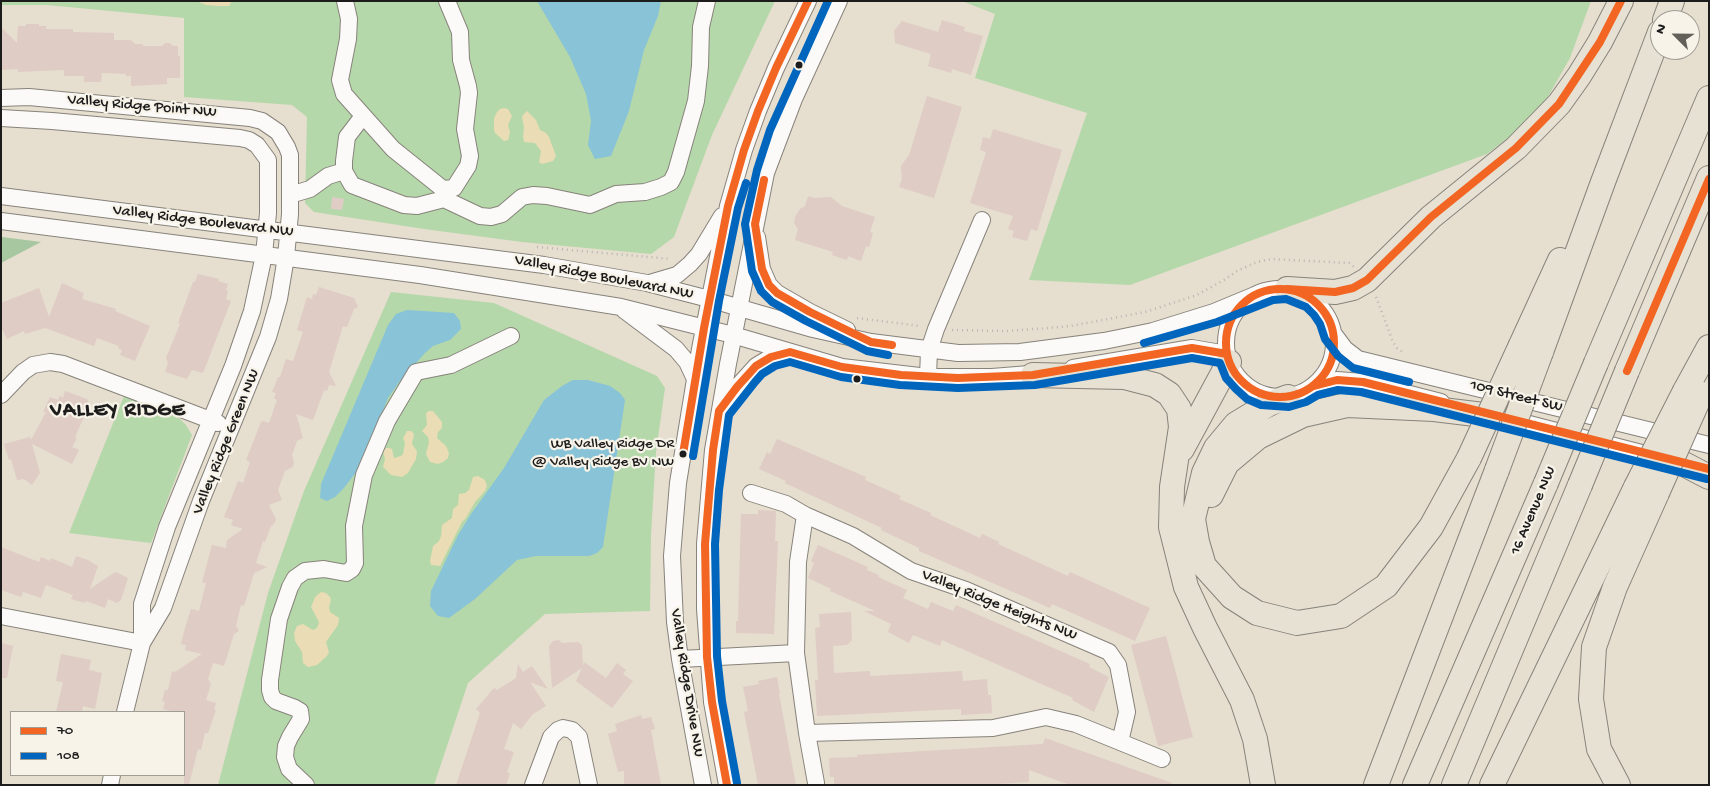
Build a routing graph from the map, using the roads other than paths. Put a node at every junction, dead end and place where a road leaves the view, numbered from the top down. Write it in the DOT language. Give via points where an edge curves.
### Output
graph roads {
  1 [pos="345,1"];
  2 [pos="447,1"];
  3 [pos="707,1"];
  4 [pos="808,1"];
  5 [pos="839,1"];
  6 [pos="1621,1"];
  7 [pos="1650,58"];
  8 [pos="1,98"];
  9 [pos="1709,98"];
  10 [pos="363,116"];
  11 [pos="1,118"];
  12 [pos="278,132"];
  13 [pos="261,149"];
  14 [pos="344,171"];
  15 [pos="1709,178"];
  16 [pos="443,194"];
  17 [pos="290,195"];
  18 [pos="1,196"];
  19 [pos="728,206"];
  20 [pos="982,220"];
  21 [pos="1,221"];
  22 [pos="755,224"];
  23 [pos="266,230"];
  24 [pos="289,233"];
  25 [pos="264,255"];
  26 [pos="286,257"];
  27 [pos="647,283"];
  28 [pos="1287,289"];
  29 [pos="1255,295"];
  30 [pos="710,299"];
  31 [pos="621,307"];
  32 [pos="739,307"];
  33 [pos="704,328"];
  34 [pos="1333,334"];
  35 [pos="734,335"];
  36 [pos="512,336"];
  37 [pos="871,342"];
  38 [pos="1709,347"];
  39 [pos="1531,349"];
  40 [pos="929,350"];
  41 [pos="790,352"];
  42 [pos="1228,358"];
  43 [pos="1032,375"];
  44 [pos="928,377"];
  45 [pos="695,379"];
  46 [pos="1314,386"];
  47 [pos="1698,387"];
  48 [pos="1,395"];
  49 [pos="1288,397"];
  50 [pos="719,411"];
  51 [pos="1508,418"];
  52 [pos="209,420"];
  53 [pos="230,428"];
  54 [pos="1709,445"];
  55 [pos="1176,460"];
  56 [pos="1680,462"];
  57 [pos="1709,469"];
  58 [pos="1709,477"];
  59 [pos="1647,490"];
  60 [pos="751,493"];
  61 [pos="805,515"];
  62 [pos="1197,542"];
  63 [pos="1,616"];
  64 [pos="142,643"];
  65 [pos="796,653"];
  66 [pos="708,657"];
  67 [pos="680,659"];
  68 [pos="125,711"];
  69 [pos="807,733"];
  70 [pos="1120,742"];
  71 [pos="1162,759"];
  72 [pos="816,783"];
  73 [pos="306,785"];
  74 [pos="533,785"];
  75 [pos="589,785"];
  76 [pos="703,785"];
  77 [pos="727,785"];
  78 [pos="1263,785"];
  79 [pos="1376,785"];
  80 [pos="1415,785"];
  81 [pos="1454,785"];
  82 [pos="1492,785"];
  83 [pos="1618,785"];
  1 -- 10 [label="street" via="349,19 348,39 340,80 344,94"];
  2 -- 16 [label="street" via="460,32 461,60 469,93 465,129 470,156 468,166 454,188"];
  3 -- 16 [label="street" via="701,27 696,101 671,182 645,192 616,194 590,205 547,196 522,197 502,214 491,218 475,214"];
  4 -- 19 [label="street, Valley Ridge Drive NW" via="755,120"];
  5 -- 22 [label="street, Valley Ridge Drive NW" via="779,134 766,173"];
  6 -- 28 [label="highway" via="1580,76 1559,104 1516,148 1431,217 1367,280 1353,288 1335,292"];
  7 -- 39 [label="highway"];
  8 -- 12 [label="street, Valley Ridge Point NW" via="29,97 250,118 262,121"];
  9 -- 80 [label="highway, 16 Avenue NW, bridge"];
  10 -- 14 [label="street" via="347,138"];
  10 -- 16 [label="street" via="393,149"];
  11 -- 13 [label="street, Valley Ridge Point NW" via="240,138"];
  12 -- 13 [label="street"];
  12 -- 17 [label="street" via="290,155"];
  13 -- 23 [label="street" via="269,167"];
  14 -- 16 [label="street" via="352,185 404,205 417,206"];
  14 -- 17 [label="street" via="328,176 310,189"];
  15 -- 81 [label="highway, 16 Avenue NW, bridge"];
  17 -- 24 [label="street"];
  18 -- 23 [label="street, Valley Ridge Boulevard NW"];
  19 -- 27 [label="street" via="690,264 677,275"];
  19 -- 30 [label="street, Valley Ridge Drive NW"];
  20 -- 40 [label="street"];
  21 -- 25 [label="street, Valley Ridge Boulevard NW"];
  22 -- 32 [label="street, Valley Ridge Drive NW"];
  22 -- 37 [label="street" via="762,270 769,285 810,312"];
  23 -- 24 [label="street, Valley Ridge Boulevard NW"];
  23 -- 25 [label="street, Valley Ridge Green NW"];
  24 -- 26 [label="street, Valley Ridge Green NW"];
  24 -- 27 [label="street, Valley Ridge Boulevard NW" via="544,265"];
  25 -- 26 [label="street, Valley Ridge Boulevard NW"];
  25 -- 52 [label="street, Valley Ridge Green NW" via="243,340"];
  26 -- 31 [label="street, Valley Ridge Boulevard NW"];
  26 -- 53 [label="street, Valley Ridge Green NW" via="268,337"];
  27 -- 30 [label="street, Valley Ridge Boulevard NW"];
  28 -- 29 [label="street"];
  28 -- 34 [label="street" via="1317,304 1329,320"];
  29 -- 40 [label="street, Valley Ridge Boulevard NW" via="1153,331 1104,341 1020,352"];
  29 -- 42 [label="street" via="1235,313 1229,326 1226,340"];
  30 -- 32 [label="street, Valley Ridge Boulevard NW"];
  30 -- 33 [label="street, Valley Ridge Drive NW"];
  31 -- 33 [label="street, Valley Ridge Boulevard NW"];
  31 -- 45 [label="street" via="676,349"];
  32 -- 35 [label="street, Valley Ridge Drive NW"];
  32 -- 37 [label="street, Valley Ridge Boulevard NW"];
  33 -- 35 [label="street, Valley Ridge Boulevard NW"];
  33 -- 45 [label="street, Valley Ridge Drive NW"];
  34 -- 46 [label="street" via="1330,362"];
  34 -- 54 [label="street, 109 Street SW" via="1358,359"];
  35 -- 41 [label="street, Valley Ridge Boulevard NW"];
  35 -- 50 [label="street, Valley Ridge Drive NW"];
  36 -- 73 [label="street" via="451,365 416,372 364,475 354,526 355,563 352,569 346,573 324,569 306,571 290,587 279,619 270,690 276,701 300,711 301,719 286,746 285,757 289,769"];
  37 -- 40 [label="street, Valley Ridge Boulevard NW"];
  38 -- 47 [label="highway"];
  39 -- 62 [label="highway, bridge" via="1431,528 1386,586 1341,616 1297,623 1257,613 1232,597 1204,566"];
  39 -- 79 [label="highway, bridge" via="1497,470"];
  40 -- 44 [label="street"];
  41 -- 44 [label="street, Valley Ridge Boulevard NW" via="842,366"];
  41 -- 50 [label="street" via="771,357 756,366"];
  42 -- 43 [label="street, Valley Ridge Boulevard NW" via="1192,348"];
  42 -- 49 [label="street" via="1235,373 1252,390 1264,395"];
  42 -- 55 [label="highway"];
  43 -- 44 [label="street, Valley Ridge Boulevard NW"];
  43 -- 55 [label="highway" via="1124,377 1155,385 1169,394 1179,409 1181,426"];
  45 -- 67 [label="street, Valley Ridge Drive NW" via="678,483 672,556"];
  46 -- 49 [label="street"];
  46 -- 51 [label="street, 109 Street SW" via="1338,380 1363,382"];
  47 -- 59 [label="highway, bridge"];
  48 -- 52 [label="street" via="22,372 34,365 50,362 63,364"];
  49 -- 62 [label="highway" via="1269,404 1236,424 1216,448 1204,472 1197,497 1193,519"];
  50 -- 66 [label="street, Valley Ridge Drive NW" via="705,544"];
  51 -- 56 [label="street, 109 Street SW"];
  51 -- 62 [label="highway" via="1434,409 1347,405 1302,415 1258,437 1227,463 1208,501"];
  52 -- 53 [label="street"];
  52 -- 64 [label="street, Valley Ridge Green NW" via="167,527 142,604"];
  53 -- 64 [label="street, Valley Ridge Green NW" via="163,608"];
  55 -- 78 [label="highway" via="1171,527 1186,587 1242,700 1255,739"];
  56 -- 57 [label="street, 109 Street SW"];
  56 -- 58 [label="highway"];
  59 -- 82 [label="highway"];
  59 -- 83 [label="highway" via="1594,647 1591,699 1599,749"];
  60 -- 61 [label="street, Valley Ridge Heights NW" via="786,504"];
  61 -- 65 [label="street" via="798,562"];
  61 -- 70 [label="street, Valley Ridge Heights NW" via="853,536 912,571 966,590 1109,652 1118,666 1127,712"];
  63 -- 64 [label="street"];
  64 -- 68 [label="street, Valley Ridge Green NW"];
  65 -- 66 [label="street"];
  65 -- 69 [label="street"];
  66 -- 67 [label="street"];
  66 -- 77 [label="street, Valley Ridge Drive NW" via="713,710"];
  67 -- 76 [label="street, Valley Ridge Drive NW"];
  69 -- 70 [label="street" via="993,728 1046,717 1076,724"];
  69 -- 72 [label="street"];
  70 -- 71 [label="street"];
  74 -- 75 [label="street" via="551,736 563,728 572,730 579,737"];
}
